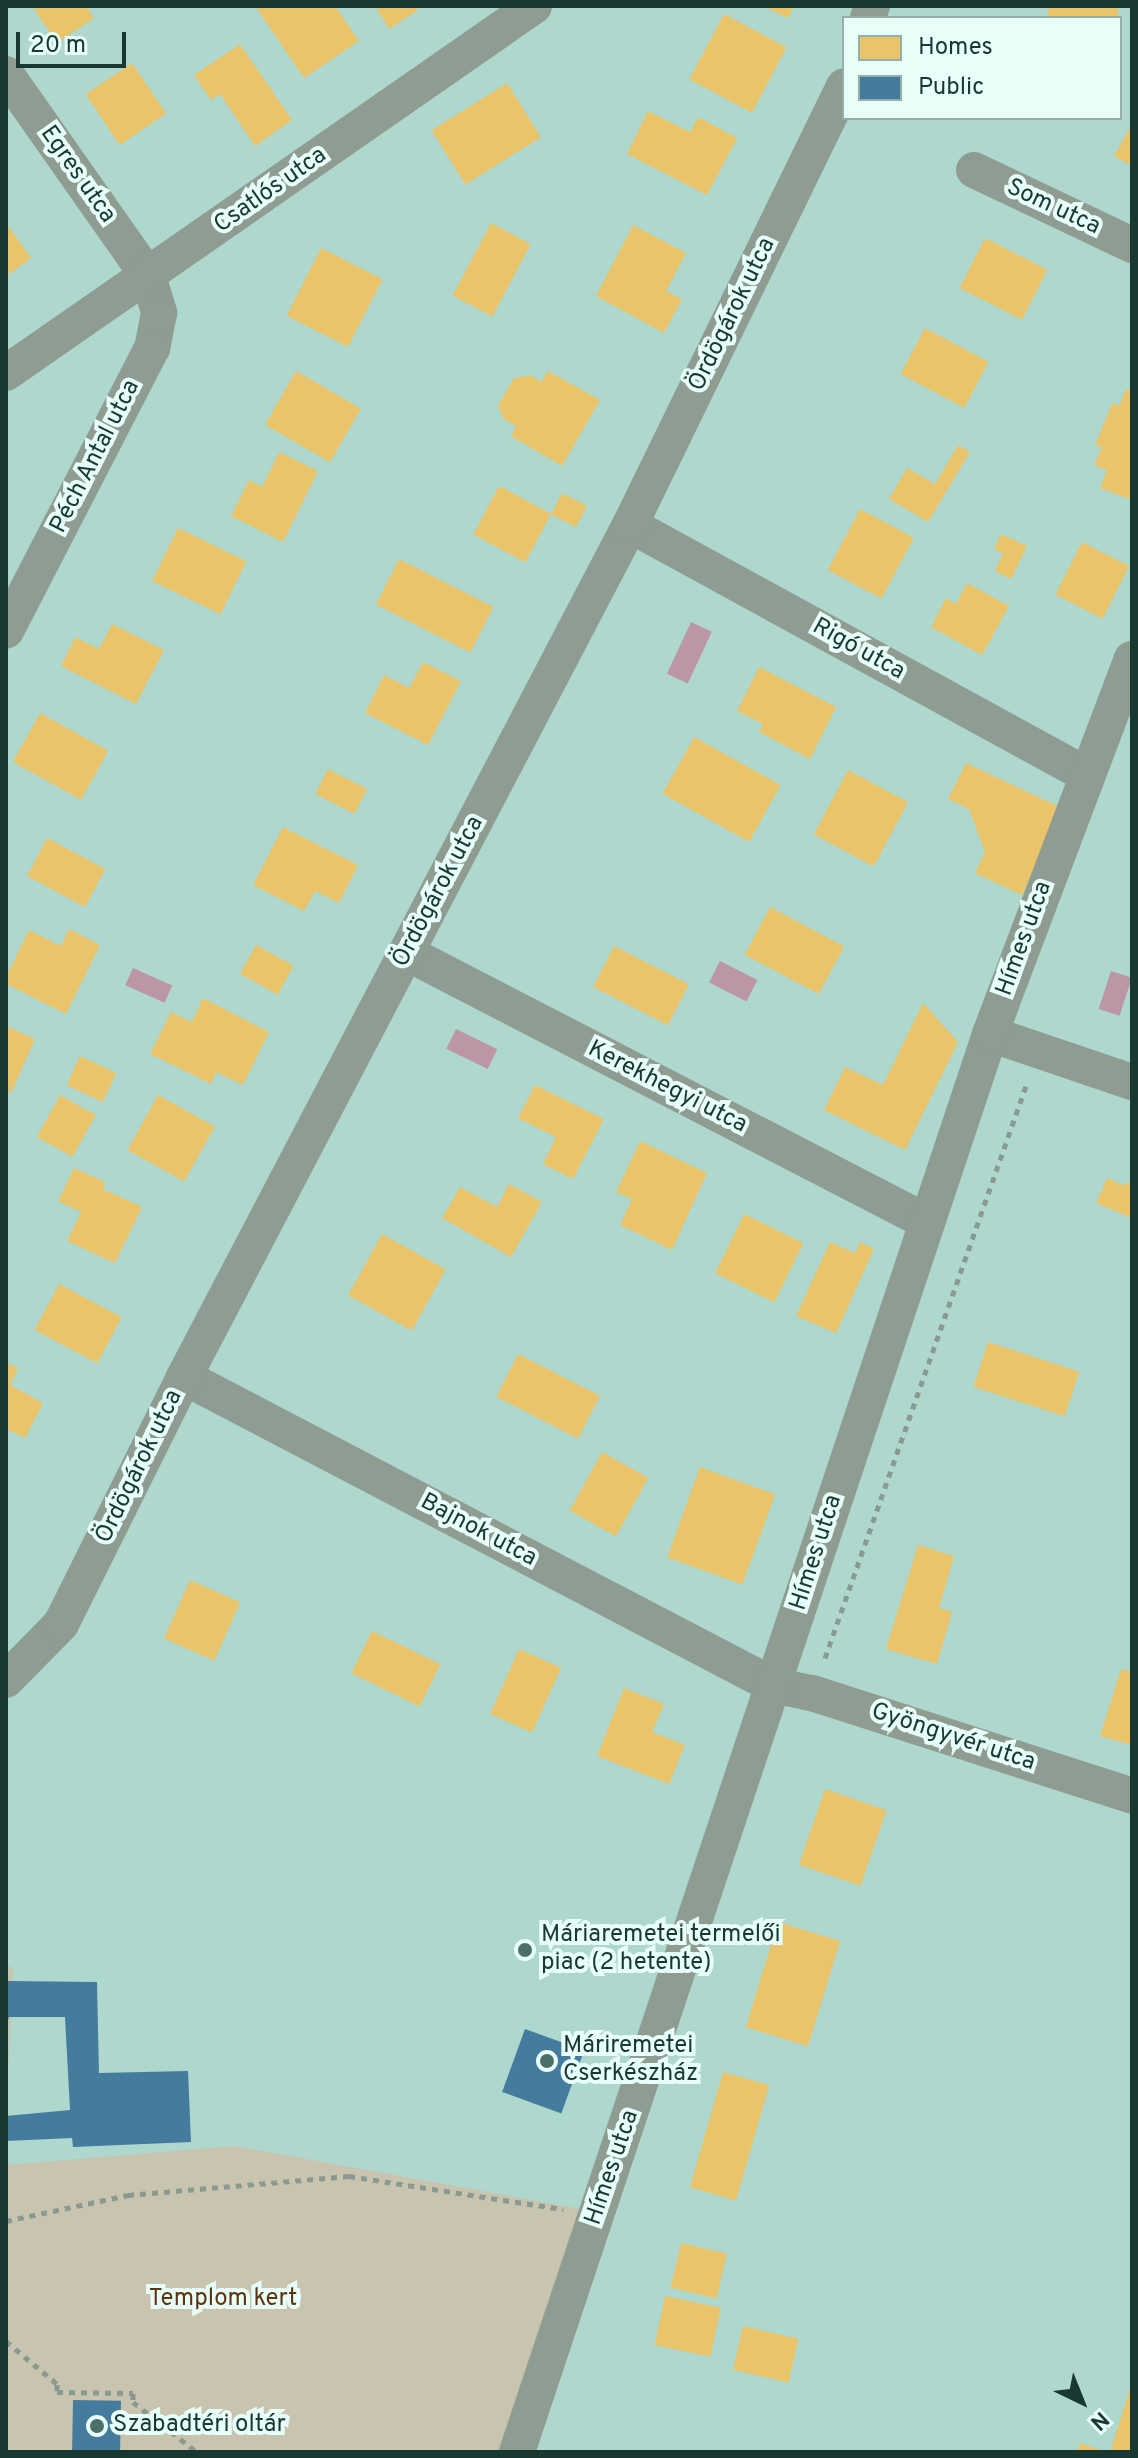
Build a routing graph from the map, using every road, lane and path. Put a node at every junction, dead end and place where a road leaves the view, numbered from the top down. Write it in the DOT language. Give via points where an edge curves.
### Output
graph roads {
  1 [pos="534,6"];
  2 [pos="6,74"];
  3 [pos="842,90"];
  4 [pos="974,170"];
  5 [pos="1132,245"];
  6 [pos="148,276"];
  7 [pos="6,373"];
  8 [pos="630,525"];
  9 [pos="6,631"];
  10 [pos="1132,659"];
  11 [pos="1087,775"];
  12 [pos="407,953"];
  13 [pos="990,1034"];
  14 [pos="1037,1050"];
  15 [pos="1132,1082"];
  16 [pos="927,1222"];
  17 [pos="184,1377"];
  18 [pos="6,1680"];
  19 [pos="773,1685"];
  20 [pos="812,1693"];
  21 [pos="1132,1796"];
  22 [pos="597,2215"];
  23 [pos="6,2221"];
  24 [pos="6,2341"];
  25 [pos="197,2452"];
  26 [pos="517,2452"];
  1 -- 6 [label="street, Csatlós utca"];
  2 -- 6 [label="street, Egres utca"];
  3 -- 8 [label="street, Ördögárok utca"];
  4 -- 5 [label="street, Som utca"];
  6 -- 7 [label="street, Csatlós utca"];
  6 -- 9 [label="street, Péch Antal utca" via="159,313 152,348"];
  8 -- 11 [label="street, Rigó utca"];
  8 -- 12 [label="street, Ördögárok utca"];
  10 -- 11 [label="street, Hímes utca"];
  11 -- 13 [label="street, Hímes utca"];
  12 -- 16 [label="street, Kerekhegyi utca"];
  12 -- 17 [label="street, Ördögárok utca"];
  13 -- 14 [label="street"];
  13 -- 16 [label="street, Hímes utca"];
  14 -- 15 [label="street"];
  14 -- 20 [label="path" via="972,1251"];
  16 -- 19 [label="street, Hímes utca"];
  17 -- 18 [label="street, Ördögárok utca" via="61,1624"];
  17 -- 19 [label="street, Bajnok utca"];
  19 -- 20 [label="street, Gyöngyvér utca"];
  19 -- 22 [label="street, Hímes utca"];
  20 -- 21 [label="street, Gyöngyvér utca"];
  22 -- 23 [label="path" via="422,2183 349,2176 128,2195"];
  22 -- 26 [label="street, Hímes utca"];
  24 -- 25 [label="path" via="57,2384 57,2392 133,2393 133,2402"];
}
